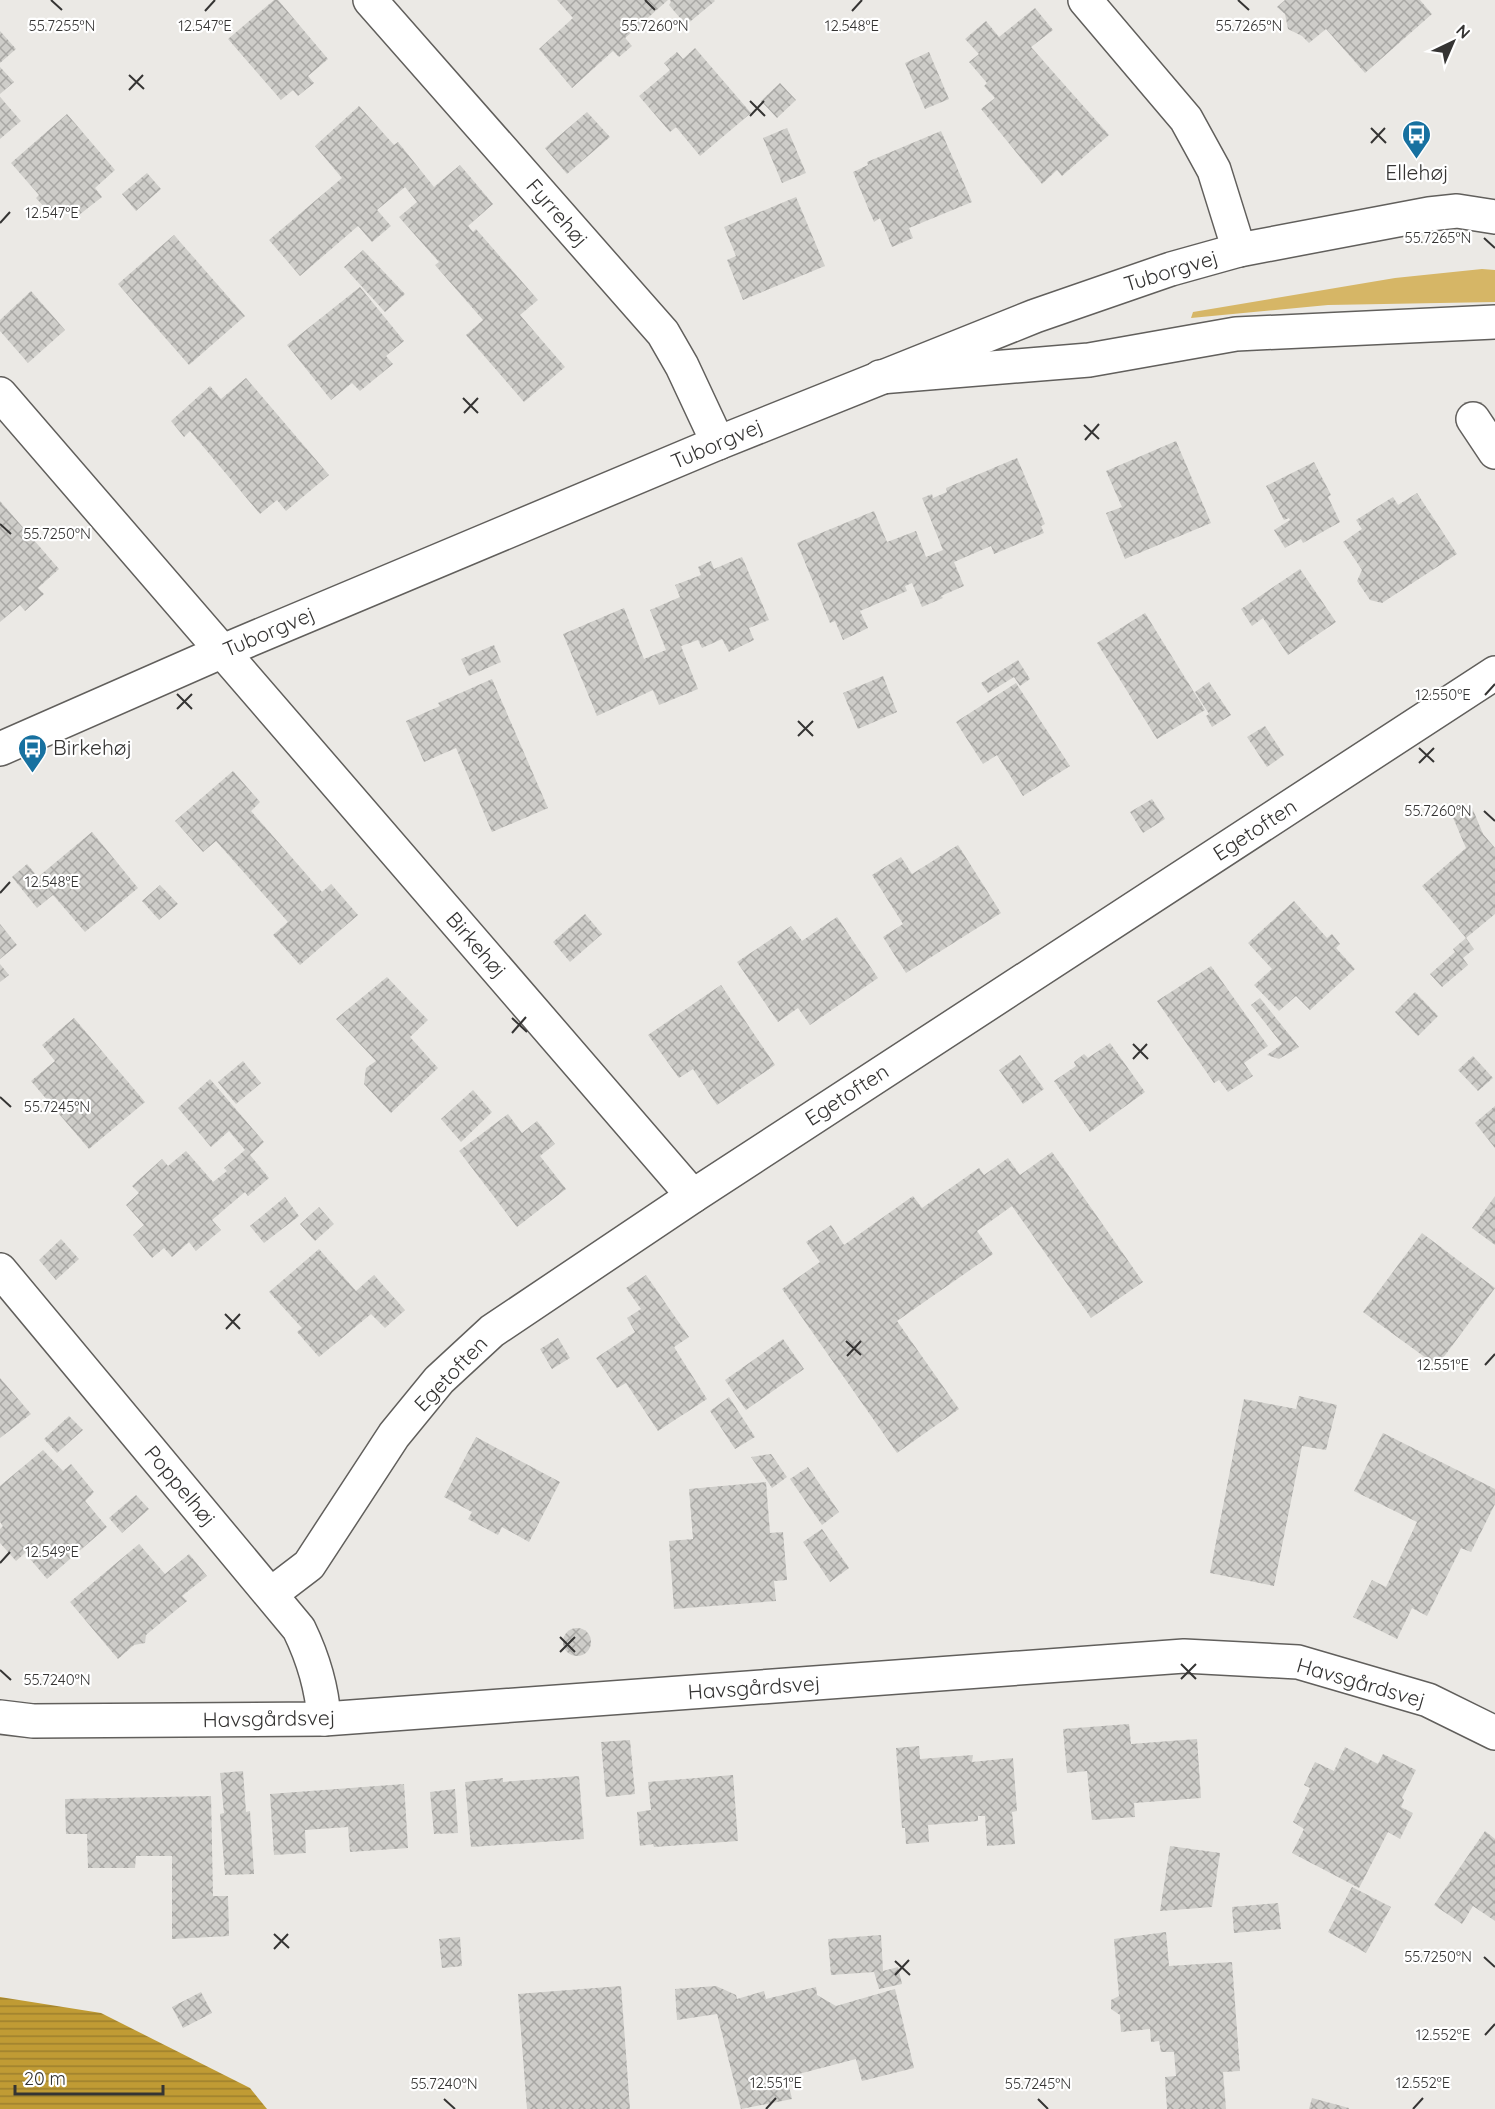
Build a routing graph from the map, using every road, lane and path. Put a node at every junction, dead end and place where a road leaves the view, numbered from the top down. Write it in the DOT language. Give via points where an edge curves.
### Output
graph roads {
  1 [pos="370,0"];
  2 [pos="1084,0"];
  3 [pos="1495,197"];
  4 [pos="1457,211"];
  5 [pos="1495,218"];
  6 [pos="1239,250"];
  7 [pos="1495,322"];
  8 [pos="880,377"];
  9 [pos="0,394"];
  10 [pos="1473,419"];
  11 [pos="718,443"];
  12 [pos="1495,452"];
  13 [pos="223,651"];
  14 [pos="1495,674"];
  15 [pos="0,749"];
  16 [pos="693,1196"];
  17 [pos="0,1270"];
  18 [pos="271,1594"];
  19 [pos="0,1717"];
  20 [pos="324,1719"];
  21 [pos="1495,1732"];
  1 -- 11 [label="main road, Fyrrehøj" via="663,333"];
  2 -- 6 [label="main road" via="1186,120 1214,170"];
  3 -- 4 [label="main road, Tuborgvej"];
  4 -- 5 [label="main road, Tuborgvej"];
  4 -- 6 [label="main road, Tuborgvej"];
  6 -- 8 [label="main road, Tuborgvej" via="1035,316"];
  7 -- 8 [label="main road" via="1236,334 1089,360"];
  8 -- 11 [label="main road, Tuborgvej"];
  9 -- 13 [label="main road, Birkehøj"];
  10 -- 12 [label="main road"];
  11 -- 13 [label="main road, Tuborgvej"];
  13 -- 15 [label="main road, Tuborgvej"];
  13 -- 16 [label="main road, Birkehøj"];
  14 -- 16 [label="main road, Egetoften"];
  16 -- 18 [label="main road, Egetoften" via="492,1331 439,1380 394,1435 309,1565"];
  17 -- 18 [label="main road, Poppelhøj"];
  18 -- 20 [label="main road, Poppelhøj" via="299,1629 309,1650 323,1695"];
  19 -- 20 [label="main road, Havsgårdsvej" via="33,1721"];
  20 -- 21 [label="main road, Havsgårdsvej" via="1184,1656 1298,1662 1428,1701"];
}
